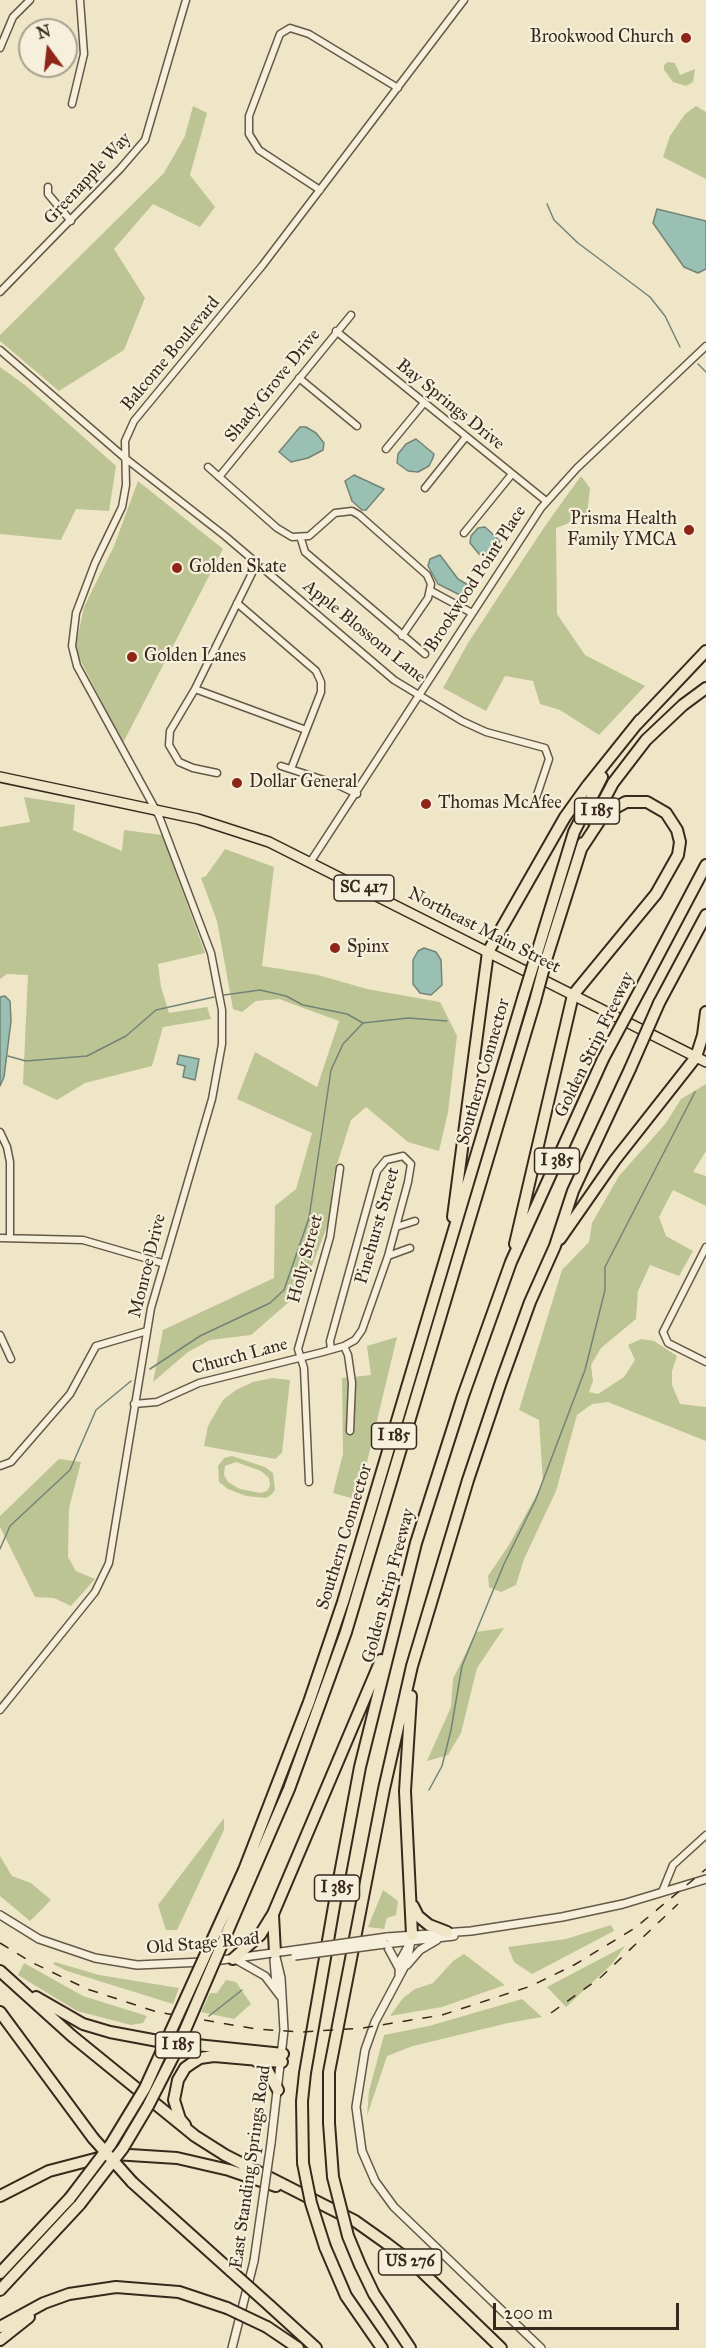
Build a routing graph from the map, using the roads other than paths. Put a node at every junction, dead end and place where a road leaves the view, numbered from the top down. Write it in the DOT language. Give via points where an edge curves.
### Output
graph roads {
  1 [pos="30,0"];
  2 [pos="80,0"];
  3 [pos="186,0"];
  4 [pos="465,0"];
  5 [pos="0,48"];
  6 [pos="398,88"];
  7 [pos="72,104"];
  8 [pos="48,187"];
  9 [pos="320,190"];
  10 [pos="70,221"];
  11 [pos="0,292"];
  12 [pos="351,315"];
  13 [pos="336,331"];
  14 [pos="706,346"];
  15 [pos="0,350"];
  16 [pos="299,378"];
  17 [pos="424,403"];
  18 [pos="357,426"];
  19 [pos="465,438"];
  20 [pos="386,448"];
  21 [pos="125,458"];
  22 [pos="208,467"];
  23 [pos="512,474"];
  24 [pos="219,477"];
  25 [pos="425,488"];
  26 [pos="546,501"];
  27 [pos="464,533"];
  28 [pos="301,539"];
  29 [pos="257,563"];
  30 [pos="431,591"];
  31 [pos="237,603"];
  32 [pos="472,613"];
  33 [pos="402,636"];
  34 [pos="706,651"];
  35 [pos="425,654"];
  36 [pos="706,688"];
  37 [pos="195,689"];
  38 [pos="419,696"];
  39 [pos="640,720"];
  40 [pos="306,730"];
  41 [pos="280,766"];
  42 [pos="291,769"];
  43 [pos="217,772"];
  44 [pos="0,777"];
  45 [pos="357,794"];
  46 [pos="534,804"];
  47 [pos="155,809"];
  48 [pos="581,849"];
  49 [pos="311,861"];
  50 [pos="706,865"];
  51 [pos="706,915"];
  52 [pos="488,951"];
  53 [pos="541,958"];
  54 [pos="573,995"];
  55 [pos="706,1012"];
  56 [pos="701,1059"];
  57 [pos="0,1132"];
  58 [pos="340,1168"];
  59 [pos="415,1221"];
  60 [pos="396,1227"];
  61 [pos="0,1238"];
  62 [pos="10,1238"];
  63 [pos="555,1246"];
  64 [pos="706,1247"];
  65 [pos="410,1248"];
  66 [pos="449,1249"];
  67 [pos="388,1256"];
  68 [pos="512,1262"];
  69 [pos="162,1263"];
  70 [pos="147,1331"];
  71 [pos="0,1335"];
  72 [pos="354,1340"];
  73 [pos="344,1346"];
  74 [pos="331,1349"];
  75 [pos="299,1357"];
  76 [pos="11,1359"];
  77 [pos="706,1362"];
  78 [pos="134,1404"];
  79 [pos="350,1431"];
  80 [pos="0,1466"];
  81 [pos="309,1482"];
  82 [pos="397,1618"];
  83 [pos="412,1666"];
  84 [pos="0,1710"];
  85 [pos="706,1835"];
  86 [pos="248,1871"];
  87 [pos="706,1878"];
  88 [pos="662,1892"];
  89 [pos="410,1899"];
  90 [pos="273,1914"];
  91 [pos="0,1915"];
  92 [pos="444,1935"];
  93 [pos="412,1938"];
  94 [pos="386,1942"];
  95 [pos="275,1953"];
  96 [pos="233,1959"];
  97 [pos="401,1970"];
  98 [pos="0,1971"];
  99 [pos="17,1986"];
  100 [pos="282,1998"];
  101 [pos="0,2012"];
  102 [pos="282,2058"];
  103 [pos="253,2060"];
  104 [pos="278,2090"];
  105 [pos="195,2136"];
  106 [pos="0,2196"];
  107 [pos="304,2196"];
  108 [pos="0,2273"];
  109 [pos="0,2290"];
  110 [pos="160,2290"];
  111 [pos="0,2328"];
  112 [pos="0,2340"];
  113 [pos="232,2348"];
  114 [pos="298,2348"];
  115 [pos="316,2348"];
  116 [pos="382,2348"];
  117 [pos="410,2348"];
  118 [pos="501,2348"];
  119 [pos="541,2348"];
  1 -- 5 [label="street" via="13,17"];
  2 -- 7 [label="street" via="84,54"];
  3 -- 10 [label="street, Greenapple Way" via="145,140"];
  4 -- 6 [label="street, Balcome Boulevard"];
  6 -- 9 [label="street, Balcome Boulevard"];
  6 -- 9 [label="street" via="309,34 290,28 280,34 251,109 249,134 259,150"];
  8 -- 10 [label="street" via="48,194"];
  9 -- 21 [label="street, Balcome Boulevard" via="134,421 125,441"];
  10 -- 11 [label="street, Greenapple Way"];
  12 -- 13 [label="street, Shady Grove Drive"];
  13 -- 16 [label="street, Shady Grove Drive"];
  13 -- 17 [label="street, Bay Springs Drive"];
  14 -- 26 [label="street, Brookwood Point Place"];
  15 -- 21 [label="street, Apple Blossom Lane"];
  16 -- 18 [label="street"];
  16 -- 24 [label="street, Shady Grove Drive"];
  17 -- 19 [label="street, Bay Springs Drive"];
  17 -- 20 [label="street"];
  19 -- 23 [label="street, Bay Springs Drive"];
  19 -- 25 [label="street"];
  21 -- 29 [label="street, Apple Blossom Lane"];
  21 -- 47 [label="street, Balcome Boulevard" via="122,507 80,601 72,646 80,672"];
  22 -- 24 [label="street"];
  23 -- 26 [label="street, Bay Springs Drive"];
  23 -- 27 [label="street"];
  24 -- 28 [label="street" via="277,528"];
  26 -- 32 [label="street, Brookwood Point Place"];
  28 -- 30 [label="street" via="314,533 335,513 352,511 427,575"];
  28 -- 33 [label="street" via="304,552"];
  29 -- 31 [label="street"];
  29 -- 38 [label="street, Apple Blossom Lane" via="363,655"];
  30 -- 32 [label="street"];
  30 -- 33 [label="street"];
  31 -- 37 [label="street"];
  31 -- 40 [label="street" via="316,671 321,693"];
  32 -- 38 [label="street, Brookwood Point Place"];
  33 -- 35 [label="street"];
  34 -- 39 [label="highway, Southern Connector / I 185"];
  36 -- 48 [label="highway, Southern Connector / I 185" via="665,721 629,760 599,807"];
  37 -- 40 [label="street"];
  37 -- 43 [label="street" via="170,731 169,745 179,762"];
  38 -- 45 [label="street, Brookwood Point Place"];
  38 -- 46 [label="street, Apple Blossom Lane" via="486,732 548,750 549,759"];
  39 -- 52 [label="highway" via="566,817"];
  39 -- 53 [label="highway, Southern Connector / I 185" via="581,814"];
  40 -- 42 [label="street"];
  41 -- 42 [label="street"];
  42 -- 45 [label="street"];
  44 -- 47 [label="main road, Northeast Main Street / SC 417"];
  45 -- 49 [label="street, Brookwood Point Place"];
  47 -- 49 [label="main road, Northeast Main Street / SC 417" via="228,827"];
  47 -- 69 [label="street, Monroe Drive" via="211,953 223,1025 212,1100"];
  48 -- 53 [label="highway, Southern Connector / I 185"];
  48 -- 54 [label="highway" via="604,814 616,805 636,801 647,802 666,813 677,830 680,846 657,894"];
  49 -- 52 [label="main road, Northeast Main Street / SC 417"];
  50 -- 68 [label="highway, Golden Strip Freeway / I 385, bridge" via="603,1059"];
  51 -- 63 [label="highway, I 385, bridge" via="659,1003 573,1191"];
  52 -- 54 [label="main road, Northeast Main Street / SC 417"];
  52 -- 66 [label="highway"];
  53 -- 66 [label="highway, Southern Connector / I 185, bridge" via="524,994"];
  53 -- 86 [label="highway, Southern Connector / I 185, bridge" via="535,1001 350,1621 289,1789"];
  54 -- 56 [label="main road, Northeast Main Street / SC 417"];
  54 -- 68 [label="highway"];
  55 -- 56 [label="highway"];
  56 -- 63 [label="highway" via="615,1160"];
  57 -- 62 [label="street" via="10,1162"];
  58 -- 75 [label="street, Holly Street" via="331,1230 304,1322"];
  59 -- 60 [label="street"];
  60 -- 67 [label="street, Pinehurst Street"];
  60 -- 74 [label="street, Pinehurst Street" via="411,1167 403,1156 386,1160 377,1171"];
  61 -- 62 [label="street"];
  62 -- 69 [label="street" via="83,1240"];
  63 -- 83 [label="highway, I 385" via="523,1320 488,1419"];
  64 -- 77 [label="street" via="663,1332 668,1343"];
  65 -- 67 [label="street"];
  66 -- 86 [label="highway, Southern Connector / I 185" via="343,1602"];
  67 -- 72 [label="street, Pinehurst Street" via="366,1320"];
  68 -- 82 [label="highway, Golden Strip Freeway / I 385" via="433,1487"];
  69 -- 70 [label="street, Monroe Drive"];
  70 -- 78 [label="street, Monroe Drive"];
  70 -- 80 [label="street" via="94,1348 70,1394 11,1462"];
  71 -- 76 [label="street"];
  72 -- 73 [label="street, Church Lane"];
  73 -- 74 [label="street, Church Lane"];
  73 -- 79 [label="street" via="352,1383"];
  74 -- 75 [label="street, Church Lane"];
  75 -- 78 [label="street, Church Lane" via="199,1383 157,1402"];
  75 -- 81 [label="street, Holly Street" via="304,1368"];
  78 -- 84 [label="street, Monroe Drive" via="116,1531 106,1572 95,1592"];
  82 -- 90 [label="highway"];
  82 -- 116 [label="highway, Golden Strip Freeway / I 385, bridge" via="360,1767 302,2102 303,2163 325,2247 346,2296"];
  83 -- 89 [label="highway" via="405,1791"];
  83 -- 117 [label="highway, I 385, bridge" via="329,2072 333,2178 348,2236 378,2301"];
  85 -- 88 [label="street" via="674,1865"];
  86 -- 108 [label="highway, Southern Connector / I 185, bridge" via="145,2088 111,2144 70,2198"];
  86 -- 109 [label="highway, Southern Connector / I 185, bridge" via="176,2051 148,2106 123,2148 80,2204"];
  87 -- 88 [label="street, Old Stage Road"];
  88 -- 92 [label="street, Old Stage Road" via="572,1916"];
  89 -- 92 [label="highway" via="418,1916"];
  89 -- 93 [label="highway"];
  90 -- 95 [label="highway"];
  90 -- 96 [label="highway" via="260,1935"];
  91 -- 96 [label="street, Old Stage Road" via="48,1943 101,1960 160,1965"];
  92 -- 93 [label="street, Old Stage Road"];
  92 -- 97 [label="street" via="420,1950"];
  93 -- 94 [label="street, Old Stage Road"];
  93 -- 97 [label="street" via="405,1948"];
  94 -- 95 [label="street, Old Stage Road, bridge"];
  94 -- 97 [label="street"];
  95 -- 96 [label="street, Old Stage Road"];
  95 -- 100 [label="street, East Standing Springs Road" via="274,1972"];
  96 -- 100 [label="street" via="265,1976"];
  97 -- 119 [label="street" via="375,2022 360,2072 356,2122 368,2168 394,2206"];
  98 -- 99 [label="highway, US 276"];
  99 -- 102 [label="highway" via="83,2024 110,2032"];
  99 -- 105 [label="highway, US 276"];
  100 -- 102 [label="street, East Standing Springs Road"];
  101 -- 115 [label="highway, bridge" via="93,2138 132,2182"];
  102 -- 103 [label="highway"];
  102 -- 104 [label="street, East Standing Springs Road"];
  103 -- 104 [label="highway" via="265,2066"];
  103 -- 105 [label="highway" via="200,2058 185,2068 174,2100 180,2119"];
  104 -- 113 [label="street, East Standing Springs Road, bridge" via="254,2261"];
  105 -- 107 [label="highway, US 276"];
  106 -- 107 [label="highway" via="49,2171 91,2159 130,2154 177,2158 229,2170"];
  107 -- 118 [label="highway, US 276" via="355,2221 393,2248"];
  110 -- 111 [label="highway" via="91,2289 44,2303"];
  110 -- 112 [label="highway" via="106,2293 66,2302 30,2317"];
  110 -- 114 [label="highway, bridge" via="227,2307"];
}
